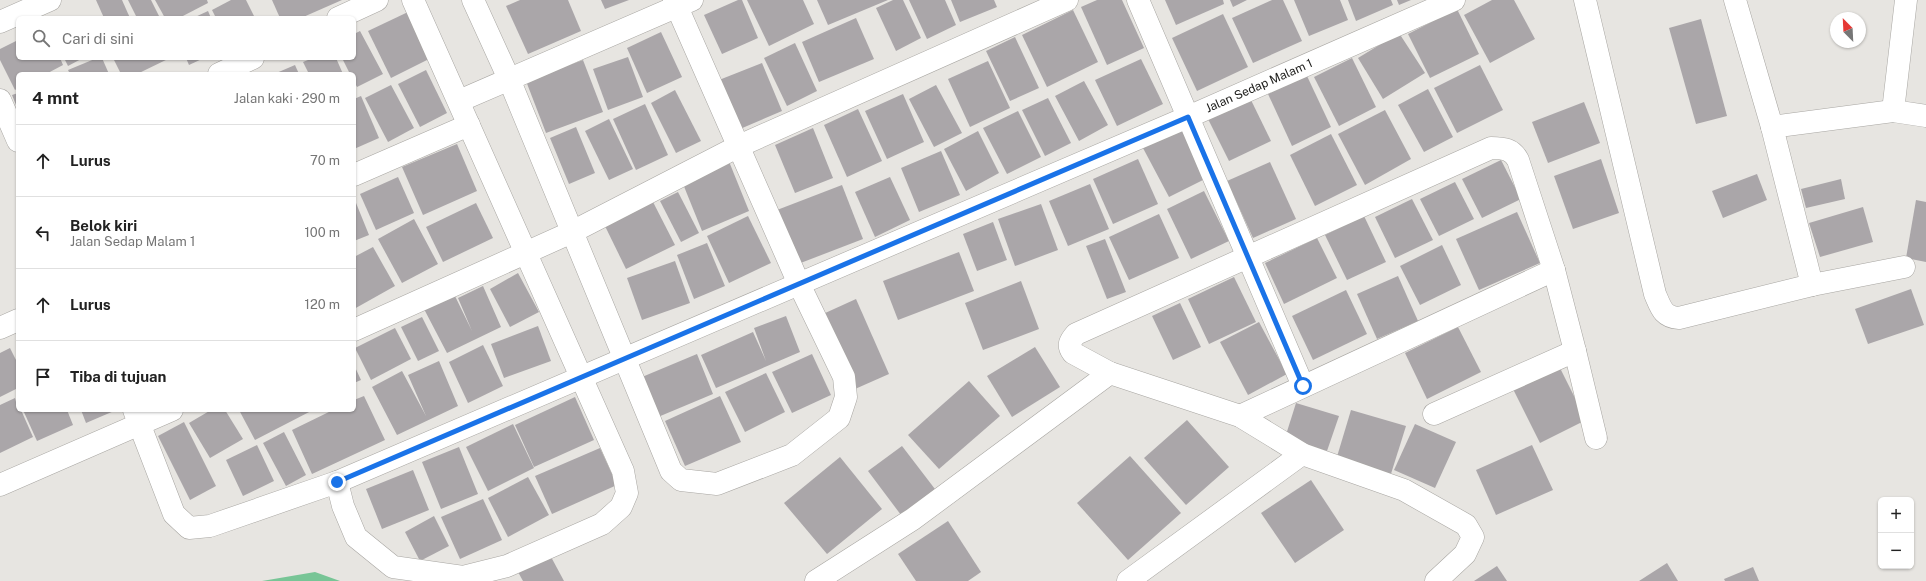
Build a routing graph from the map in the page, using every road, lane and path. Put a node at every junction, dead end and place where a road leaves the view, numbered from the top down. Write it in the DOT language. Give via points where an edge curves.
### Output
graph roads {
  1 [pos="50,0"];
  2 [pos="377,0"];
  3 [pos="413,0"];
  4 [pos="472,0"];
  5 [pos="1067,0"];
  6 [pos="1138,0"];
  7 [pos="1454,0"];
  8 [pos="1585,0"];
  9 [pos="1735,0"];
  10 [pos="1906,0"];
  11 [pos="681,2"];
  12 [pos="342,16"];
  13 [pos="0,22"];
  14 [pos="249,60"];
  15 [pos="223,72"];
  16 [pos="509,79"];
  17 [pos="0,100"];
  18 [pos="458,101"];
  19 [pos="1894,111"];
  20 [pos="1926,116"];
  21 [pos="1188,117"];
  22 [pos="469,125"];
  23 [pos="1772,127"];
  24 [pos="16,136"];
  25 [pos="739,146"];
  26 [pos="356,174"];
  27 [pos="572,232"];
  28 [pos="525,254"];
  29 [pos="1249,257"];
  30 [pos="1904,267"];
  31 [pos="1554,270"];
  32 [pos="799,284"];
  33 [pos="1812,285"];
  34 [pos="16,321"];
  35 [pos="0,328"];
  36 [pos="356,329"];
  37 [pos="1575,351"];
  38 [pos="624,358"];
  39 [pos="1110,372"];
  40 [pos="581,377"];
  41 [pos="1303,386"];
  42 [pos="162,412"];
  43 [pos="1434,414"];
  44 [pos="1240,416"];
  45 [pos="137,417"];
  46 [pos="1596,438"];
  47 [pos="1302,454"];
  48 [pos="337,482"];
  49 [pos="0,485"];
  50 [pos="816,581"];
  51 [pos="1128,581"];
  52 [pos="1436,581"];
  1 -- 13 [label="street"];
  2 -- 12 [label="street"];
  3 -- 18 [label="street"];
  4 -- 16 [label="street"];
  5 -- 25 [label="street"];
  6 -- 21 [label="street"];
  7 -- 21 [label="street, Jalan Sedap Malam 1"];
  8 -- 33 [label="street" via="1655,294 1661,309 1670,318 1679,318"];
  9 -- 23 [label="street"];
  10 -- 19 [label="street"];
  11 -- 16 [label="street"];
  11 -- 25 [label="street"];
  14 -- 15 [label="street"];
  16 -- 18 [label="street"];
  16 -- 27 [label="street"];
  17 -- 24 [label="street"];
  18 -- 22 [label="street"];
  19 -- 20 [label="street"];
  19 -- 23 [label="street"];
  21 -- 29 [label="street"];
  21 -- 32 [label="street, Jalan Sedap Malam 1"];
  22 -- 26 [label="street"];
  22 -- 28 [label="street"];
  23 -- 33 [label="street"];
  25 -- 27 [label="street"];
  25 -- 32 [label="street"];
  27 -- 28 [label="street"];
  27 -- 38 [label="street"];
  28 -- 36 [label="street"];
  28 -- 40 [label="street"];
  29 -- 31 [label="street" via="1492,148 1502,148 1510,151 1518,160"];
  29 -- 39 [label="street" via="1076,334 1069,342 1072,353"];
  29 -- 41 [label="street"];
  30 -- 33 [label="street"];
  31 -- 37 [label="street"];
  31 -- 41 [label="street"];
  32 -- 38 [label="street, Jalan Sedap Malam 1"];
  32 -- 38 [label="street" via="844,377 846,397 839,418 792,455 717,484 681,480 671,471"];
  34 -- 35 [label="street"];
  37 -- 43 [label="street"];
  37 -- 46 [label="street"];
  38 -- 40 [label="street, Jalan Sedap Malam 1"];
  39 -- 44 [label="street"];
  39 -- 50 [label="street" via="913,518"];
  40 -- 48 [label="street, Jalan Sedap Malam 1"];
  40 -- 48 [label="street" via="623,471 627,493 621,507 602,524 558,545 507,566 463,577 393,567 356,537 343,506"];
  41 -- 44 [label="street"];
  42 -- 45 [label="street"];
  44 -- 47 [label="street"];
  45 -- 48 [label="street, Jalan Sedap Malam 1" via="174,514 189,528 210,526"];
  45 -- 49 [label="street"];
  47 -- 51 [label="street"];
  47 -- 52 [label="street" via="1404,490 1466,525 1473,537 1469,548"];
}
